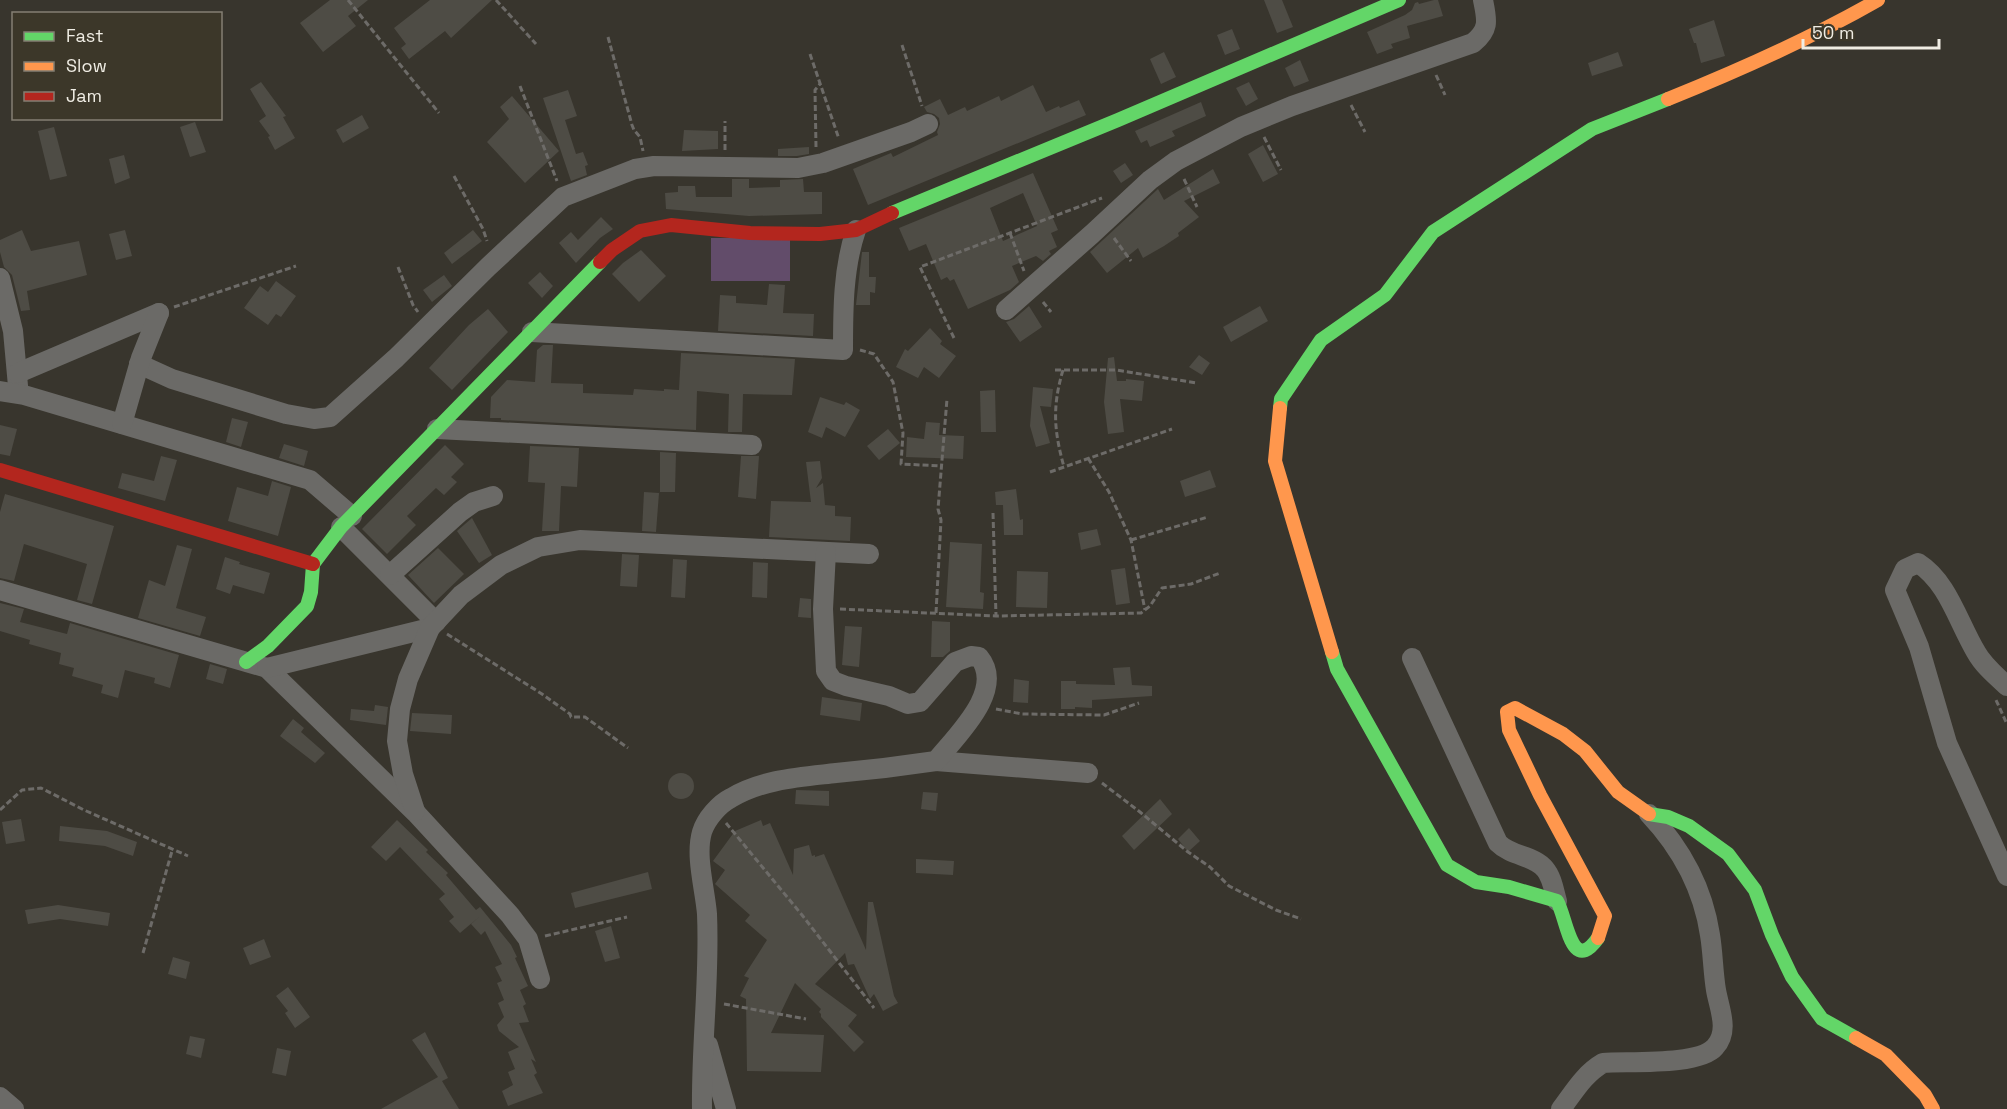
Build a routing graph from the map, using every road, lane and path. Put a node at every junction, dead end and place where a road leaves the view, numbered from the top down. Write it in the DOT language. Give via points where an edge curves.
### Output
graph roads {
  1 [pos="348,0"];
  2 [pos="496,0"];
  3 [pos="1399,0"];
  4 [pos="1483,0"];
  5 [pos="1878,0"];
  6 [pos="608,37"];
  7 [pos="536,44"];
  8 [pos="902,45"];
  9 [pos="810,54"];
  10 [pos="820,84"];
  11 [pos="520,86"];
  12 [pos="1342,88"];
  13 [pos="439,113"];
  14 [pos="1256,120"];
  15 [pos="725,122"];
  16 [pos="928,124"];
  17 [pos="1365,132"];
  18 [pos="844,155"];
  19 [pos="1176,161"];
  20 [pos="817,164"];
  21 [pos="646,167"];
  22 [pos="724,167"];
  23 [pos="1281,170"];
  24 [pos="454,176"];
  25 [pos="1107,196"];
  26 [pos="563,197"];
  27 [pos="1197,207"];
  28 [pos="1103,224"];
  29 [pos="856,230"];
  30 [pos="1010,233"];
  31 [pos="496,259"];
  32 [pos="1131,261"];
  33 [pos="296,266"];
  34 [pos="398,267"];
  35 [pos="0,278"];
  36 [pos="1031,288"];
  37 [pos="1006,310"];
  38 [pos="159,313"];
  39 [pos="428,325"];
  40 [pos="532,332"];
  41 [pos="954,338"];
  42 [pos="843,350"];
  43 [pos="139,364"];
  44 [pos="1054,370"];
  45 [pos="1063,370"];
  46 [pos="18,373"];
  47 [pos="1197,383"];
  48 [pos="9,393"];
  49 [pos="947,399"];
  50 [pos="122,424"];
  51 [pos="437,429"];
  52 [pos="1172,429"];
  53 [pos="752,445"];
  54 [pos="1088,458"];
  55 [pos="942,466"];
  56 [pos="1064,467"];
  57 [pos="0,470"];
  58 [pos="1050,472"];
  59 [pos="493,496"];
  60 [pos="993,513"];
  61 [pos="1208,517"];
  62 [pos="347,521"];
  63 [pos="1131,540"];
  64 [pos="826,552"];
  65 [pos="869,554"];
  66 [pos="313,564"];
  67 [pos="1220,573"];
  68 [pos="390,575"];
  69 [pos="0,590"];
  70 [pos="823,609"];
  71 [pos="1145,610"];
  72 [pos="936,614"];
  73 [pos="996,616"];
  74 [pos="433,625"];
  75 [pos="1413,658"];
  76 [pos="246,662"];
  77 [pos="267,668"];
  78 [pos="2007,686"];
  79 [pos="980,703"];
  80 [pos="1139,703"];
  81 [pos="628,748"];
  82 [pos="936,761"];
  83 [pos="1088,773"];
  84 [pos="0,810"];
  85 [pos="715,810"];
  86 [pos="416,813"];
  87 [pos="1649,813"];
  88 [pos="172,850"];
  89 [pos="188,856"];
  90 [pos="2007,876"];
  91 [pos="1557,902"];
  92 [pos="627,917"];
  93 [pos="1301,919"];
  94 [pos="528,939"];
  95 [pos="143,953"];
  96 [pos="540,980"];
  97 [pos="705,1000"];
  98 [pos="874,1008"];
  99 [pos="806,1020"];
  100 [pos="705,1033"];
  101 [pos="0,1096"];
  102 [pos="14,1109"];
  103 [pos="702,1109"];
  104 [pos="726,1109"];
  105 [pos="1561,1109"];
  106 [pos="1933,1109"];
  1 -- 13 [label="path"];
  2 -- 7 [label="path"];
  3 -- 29 [label="street"];
  4 -- 12 [label="street" via="1487,19 1484,33 1473,43"];
  5 -- 91 [label="street" via="1742,69 1592,129 1433,232 1385,295 1321,340 1281,399 1275,461 1336,669 1447,865 1476,882 1509,887"];
  6 -- 21 [label="path"];
  8 -- 16 [label="path"];
  9 -- 10 [label="path"];
  10 -- 18 [label="path"];
  10 -- 20 [label="path" via="814,90"];
  11 -- 26 [label="path"];
  12 -- 14 [label="street"];
  12 -- 17 [label="path"];
  14 -- 19 [label="street"];
  14 -- 23 [label="path"];
  15 -- 22 [label="path"];
  16 -- 18 [label="street"];
  18 -- 20 [label="street"];
  19 -- 27 [label="path"];
  19 -- 28 [label="street"];
  20 -- 22 [label="street" via="798,168"];
  21 -- 22 [label="street"];
  21 -- 26 [label="street"];
  24 -- 31 [label="path"];
  25 -- 30 [label="path"];
  26 -- 31 [label="street"];
  28 -- 32 [label="path"];
  28 -- 36 [label="street"];
  29 -- 40 [label="street" via="750,233 671,225 640,231 612,250"];
  29 -- 42 [label="street" via="846,272"];
  30 -- 36 [label="path"];
  30 -- 41 [label="path" via="920,267"];
  31 -- 39 [label="street"];
  33 -- 38 [label="path"];
  34 -- 39 [label="path" via="413,305"];
  35 -- 46 [label="street"];
  36 -- 37 [label="street"];
  38 -- 43 [label="street"];
  38 -- 46 [label="street"];
  39 -- 43 [label="street" via="330,417 314,419 286,414 172,379"];
  40 -- 42 [label="street"];
  40 -- 51 [label="street"];
  42 -- 55 [label="path" via="874,354 893,382 903,433 901,464"];
  43 -- 50 [label="street"];
  44 -- 45 [label="path"];
  45 -- 47 [label="path" via="1116,370"];
  45 -- 56 [label="path" via="1054,412"];
  46 -- 48 [label="street"];
  48 -- 50 [label="street"];
  49 -- 55 [label="path"];
  50 -- 62 [label="street" via="310,480"];
  51 -- 53 [label="street"];
  51 -- 62 [label="street"];
  52 -- 54 [label="path"];
  54 -- 56 [label="path"];
  54 -- 63 [label="path"];
  55 -- 72 [label="path"];
  56 -- 58 [label="path"];
  57 -- 66 [label="street"];
  59 -- 68 [label="street" via="460,512"];
  60 -- 73 [label="path"];
  61 -- 63 [label="path"];
  62 -- 66 [label="street"];
  62 -- 68 [label="street"];
  63 -- 71 [label="path"];
  64 -- 65 [label="street"];
  64 -- 70 [label="street"];
  64 -- 74 [label="street" via="580,540 538,547 501,566 461,595"];
  66 -- 76 [label="street" via="307,606 268,646"];
  67 -- 71 [label="path" via="1191,584 1162,588"];
  68 -- 74 [label="street"];
  69 -- 76 [label="street"];
  70 -- 72 [label="path"];
  70 -- 79 [label="street" via="826,671 833,681 908,704 920,702 955,662 980,657 988,682"];
  71 -- 73 [label="path"];
  72 -- 73 [label="path"];
  74 -- 77 [label="street"];
  74 -- 81 [label="path" via="542,694 571,717 585,717"];
  74 -- 86 [label="street" via="408,679 397,741"];
  75 -- 91 [label="street" via="1498,843 1506,851 1536,861 1546,869"];
  76 -- 77 [label="street"];
  77 -- 86 [label="street"];
  78 -- 90 [label="street" via="1977,654 1932,572 1918,563 1905,569 1895,590 1919,647 1947,743"];
  79 -- 80 [label="path" via="1003,712 1068,716 1104,715"];
  79 -- 82 [label="street"];
  82 -- 83 [label="street"];
  82 -- 85 [label="street" via="784,779 730,798"];
  83 -- 93 [label="path" via="1229,886"];
  84 -- 88 [label="path" via="22,790 41,788"];
  85 -- 97 [label="street" via="702,832 707,914"];
  85 -- 98 [label="path"];
  86 -- 94 [label="street"];
  87 -- 91 [label="street" via="1618,792 1585,751 1563,734 1530,714 1511,708 1507,721 1517,748 1605,916 1606,925 1590,948 1579,952 1572,945"];
  87 -- 105 [label="street" via="1685,861 1708,920 1722,1038 1714,1049 1680,1060 1603,1063 1585,1077"];
  87 -- 106 [label="street" via="1689,826 1728,854 1755,890 1792,978 1822,1019 1886,1055 1925,1095"];
  88 -- 89 [label="path"];
  88 -- 95 [label="path"];
  92 -- 94 [label="path"];
  94 -- 96 [label="street"];
  97 -- 99 [label="path"];
  97 -- 100 [label="street"];
  100 -- 103 [label="street"];
  100 -- 104 [label="street"];
  101 -- 102 [label="street"];
}
